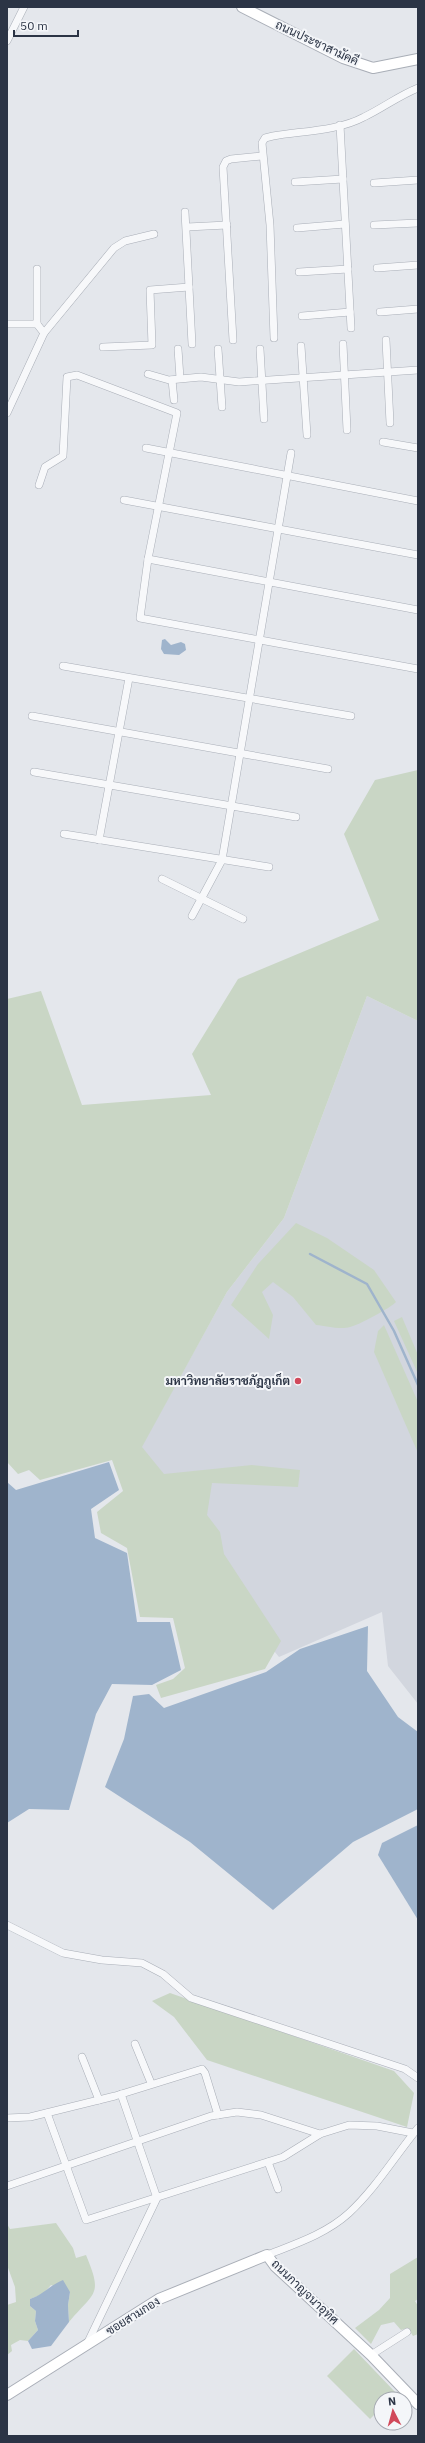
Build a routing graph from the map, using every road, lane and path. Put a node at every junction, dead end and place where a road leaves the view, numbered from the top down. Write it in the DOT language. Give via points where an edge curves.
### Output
graph roads {
  1 [pos="24,7"];
  2 [pos="244,7"];
  3 [pos="7,41"];
  4 [pos="418,59"];
  5 [pos="418,88"];
  6 [pos="340,125"];
  7 [pos="262,156"];
  8 [pos="343,179"];
  9 [pos="418,180"];
  10 [pos="295,182"];
  11 [pos="374,183"];
  12 [pos="186,212"];
  13 [pos="418,223"];
  14 [pos="345,224"];
  15 [pos="227,225"];
  16 [pos="374,225"];
  17 [pos="187,227"];
  18 [pos="297,228"];
  19 [pos="154,234"];
  20 [pos="418,265"];
  21 [pos="377,268"];
  22 [pos="37,269"];
  23 [pos="348,269"];
  24 [pos="299,272"];
  25 [pos="189,287"];
  26 [pos="418,309"];
  27 [pos="350,312"];
  28 [pos="380,312"];
  29 [pos="302,316"];
  30 [pos="7,324"];
  31 [pos="38,324"];
  32 [pos="351,328"];
  33 [pos="44,333"];
  34 [pos="274,338"];
  35 [pos="233,340"];
  36 [pos="386,340"];
  37 [pos="192,344"];
  38 [pos="343,344"];
  39 [pos="301,346"];
  40 [pos="103,347"];
  41 [pos="218,348"];
  42 [pos="178,349"];
  43 [pos="260,349"];
  44 [pos="418,370"];
  45 [pos="389,373"];
  46 [pos="148,374"];
  47 [pos="344,376"];
  48 [pos="180,378"];
  49 [pos="303,378"];
  50 [pos="172,380"];
  51 [pos="220,380"];
  52 [pos="262,380"];
  53 [pos="174,400"];
  54 [pos="222,407"];
  55 [pos="7,413"];
  56 [pos="264,419"];
  57 [pos="390,423"];
  58 [pos="347,430"];
  59 [pos="307,435"];
  60 [pos="383,442"];
  61 [pos="146,448"];
  62 [pos="418,448"];
  63 [pos="169,453"];
  64 [pos="291,454"];
  65 [pos="288,476"];
  66 [pos="39,484"];
  67 [pos="124,500"];
  68 [pos="418,501"];
  69 [pos="158,506"];
  70 [pos="278,528"];
  71 [pos="418,556"];
  72 [pos="148,559"];
  73 [pos="269,583"];
  74 [pos="418,610"];
  75 [pos="259,640"];
  76 [pos="63,666"];
  77 [pos="418,669"];
  78 [pos="129,678"];
  79 [pos="249,699"];
  80 [pos="32,716"];
  81 [pos="351,716"];
  82 [pos="119,732"];
  83 [pos="240,754"];
  84 [pos="328,769"];
  85 [pos="34,772"];
  86 [pos="110,786"];
  87 [pos="231,807"];
  88 [pos="296,817"];
  89 [pos="64,834"];
  90 [pos="99,840"];
  91 [pos="222,860"];
  92 [pos="269,867"];
  93 [pos="162,879"];
  94 [pos="201,898"];
  95 [pos="192,916"];
  96 [pos="244,919"];
  97 [pos="7,1925"];
  98 [pos="135,2044"];
  99 [pos="82,2057"];
  100 [pos="418,2078"];
  101 [pos="151,2083"];
  102 [pos="121,2094"];
  103 [pos="99,2100"];
  104 [pos="47,2113"];
  105 [pos="218,2115"];
  106 [pos="7,2118"];
  107 [pos="416,2131"];
  108 [pos="320,2134"];
  109 [pos="137,2141"];
  110 [pos="268,2162"];
  111 [pos="67,2164"];
  112 [pos="7,2186"];
  113 [pos="278,2189"];
  114 [pos="157,2198"];
  115 [pos="268,2255"];
  116 [pos="407,2332"];
  117 [pos="86,2345"];
  118 [pos="371,2355"];
  119 [pos="7,2395"];
  120 [pos="418,2404"];
  1 -- 3 [label="street"];
  2 -- 4 [label="street, ถนนประชาสามัคคี" via="343,58 374,68"];
  5 -- 6 [label="street" via="394,98 364,118"];
  6 -- 7 [label="street" via="265,138 262,142"];
  6 -- 8 [label="street"];
  7 -- 15 [label="street" via="231,159 224,164"];
  7 -- 34 [label="street" via="270,225"];
  8 -- 10 [label="street"];
  8 -- 14 [label="street"];
  9 -- 11 [label="street"];
  12 -- 17 [label="street"];
  13 -- 16 [label="street"];
  14 -- 18 [label="street"];
  14 -- 23 [label="street"];
  15 -- 17 [label="street"];
  15 -- 35 [label="street"];
  17 -- 25 [label="street"];
  19 -- 33 [label="street" via="125,241 114,248"];
  20 -- 21 [label="street"];
  22 -- 31 [label="street"];
  23 -- 24 [label="street"];
  23 -- 27 [label="street"];
  25 -- 37 [label="street"];
  25 -- 40 [label="street" via="150,290 152,344"];
  26 -- 28 [label="street"];
  27 -- 29 [label="street"];
  27 -- 32 [label="street"];
  30 -- 31 [label="street"];
  31 -- 33 [label="street"];
  33 -- 55 [label="street"];
  36 -- 45 [label="street"];
  38 -- 47 [label="street"];
  39 -- 49 [label="street"];
  41 -- 51 [label="street"];
  42 -- 48 [label="street"];
  43 -- 52 [label="street"];
  44 -- 45 [label="street"];
  45 -- 47 [label="street"];
  45 -- 57 [label="street"];
  46 -- 50 [label="street" via="162,380"];
  47 -- 49 [label="street"];
  47 -- 58 [label="street"];
  48 -- 50 [label="street"];
  48 -- 51 [label="street"];
  49 -- 52 [label="street"];
  49 -- 59 [label="street"];
  50 -- 53 [label="street"];
  51 -- 52 [label="street"];
  51 -- 54 [label="street"];
  52 -- 56 [label="street"];
  60 -- 62 [label="street"];
  61 -- 63 [label="street"];
  63 -- 65 [label="street"];
  63 -- 66 [label="street" via="177,413 77,375 67,377 63,456 45,467"];
  63 -- 69 [label="street"];
  64 -- 65 [label="street"];
  65 -- 68 [label="street"];
  65 -- 70 [label="street"];
  67 -- 69 [label="street"];
  69 -- 70 [label="street"];
  69 -- 72 [label="street"];
  70 -- 71 [label="street"];
  70 -- 73 [label="street"];
  72 -- 73 [label="street"];
  72 -- 75 [label="street" via="140,618"];
  73 -- 74 [label="street"];
  73 -- 75 [label="street"];
  75 -- 77 [label="street"];
  75 -- 79 [label="street"];
  76 -- 78 [label="street"];
  78 -- 79 [label="street"];
  78 -- 82 [label="street"];
  79 -- 81 [label="street"];
  79 -- 83 [label="street"];
  80 -- 82 [label="street"];
  82 -- 83 [label="street"];
  82 -- 86 [label="street"];
  83 -- 84 [label="street"];
  83 -- 87 [label="street"];
  85 -- 86 [label="street"];
  86 -- 87 [label="street"];
  86 -- 90 [label="street"];
  87 -- 88 [label="street"];
  87 -- 91 [label="street"];
  89 -- 90 [label="street"];
  90 -- 91 [label="street"];
  91 -- 92 [label="street"];
  91 -- 94 [label="street"];
  93 -- 94 [label="street"];
  94 -- 95 [label="street"];
  94 -- 96 [label="street"];
  97 -- 100 [label="street" via="63,1953 102,1960 142,1963 163,1974 191,1998 405,2069"];
  98 -- 101 [label="street"];
  99 -- 103 [label="street"];
  101 -- 102 [label="street"];
  101 -- 105 [label="street" via="202,2069 206,2074"];
  102 -- 103 [label="street"];
  102 -- 109 [label="street"];
  103 -- 104 [label="street"];
  104 -- 106 [label="street"];
  104 -- 111 [label="street"];
  105 -- 108 [label="street" via="237,2112 261,2115"];
  105 -- 109 [label="street"];
  107 -- 108 [label="street" via="349,2125"];
  107 -- 115 [label="street, ถนนกาญจนาอุทิศ" via="378,2181 348,2214 319,2233"];
  108 -- 110 [label="street" via="283,2157"];
  109 -- 111 [label="street"];
  109 -- 114 [label="street"];
  110 -- 113 [label="street"];
  110 -- 114 [label="street"];
  111 -- 112 [label="street"];
  111 -- 114 [label="street" via="86,2220"];
  114 -- 117 [label="street"];
  115 -- 117 [label="street, ซอยสามกอง" via="159,2298"];
  115 -- 118 [label="street, ถนนกาญจนาอุทิศ" via="275,2266"];
  116 -- 118 [label="street"];
  117 -- 119 [label="street, ซอยสามกอง"];
  118 -- 120 [label="street, ถนนกาญจนาอุทิศ"];
}
